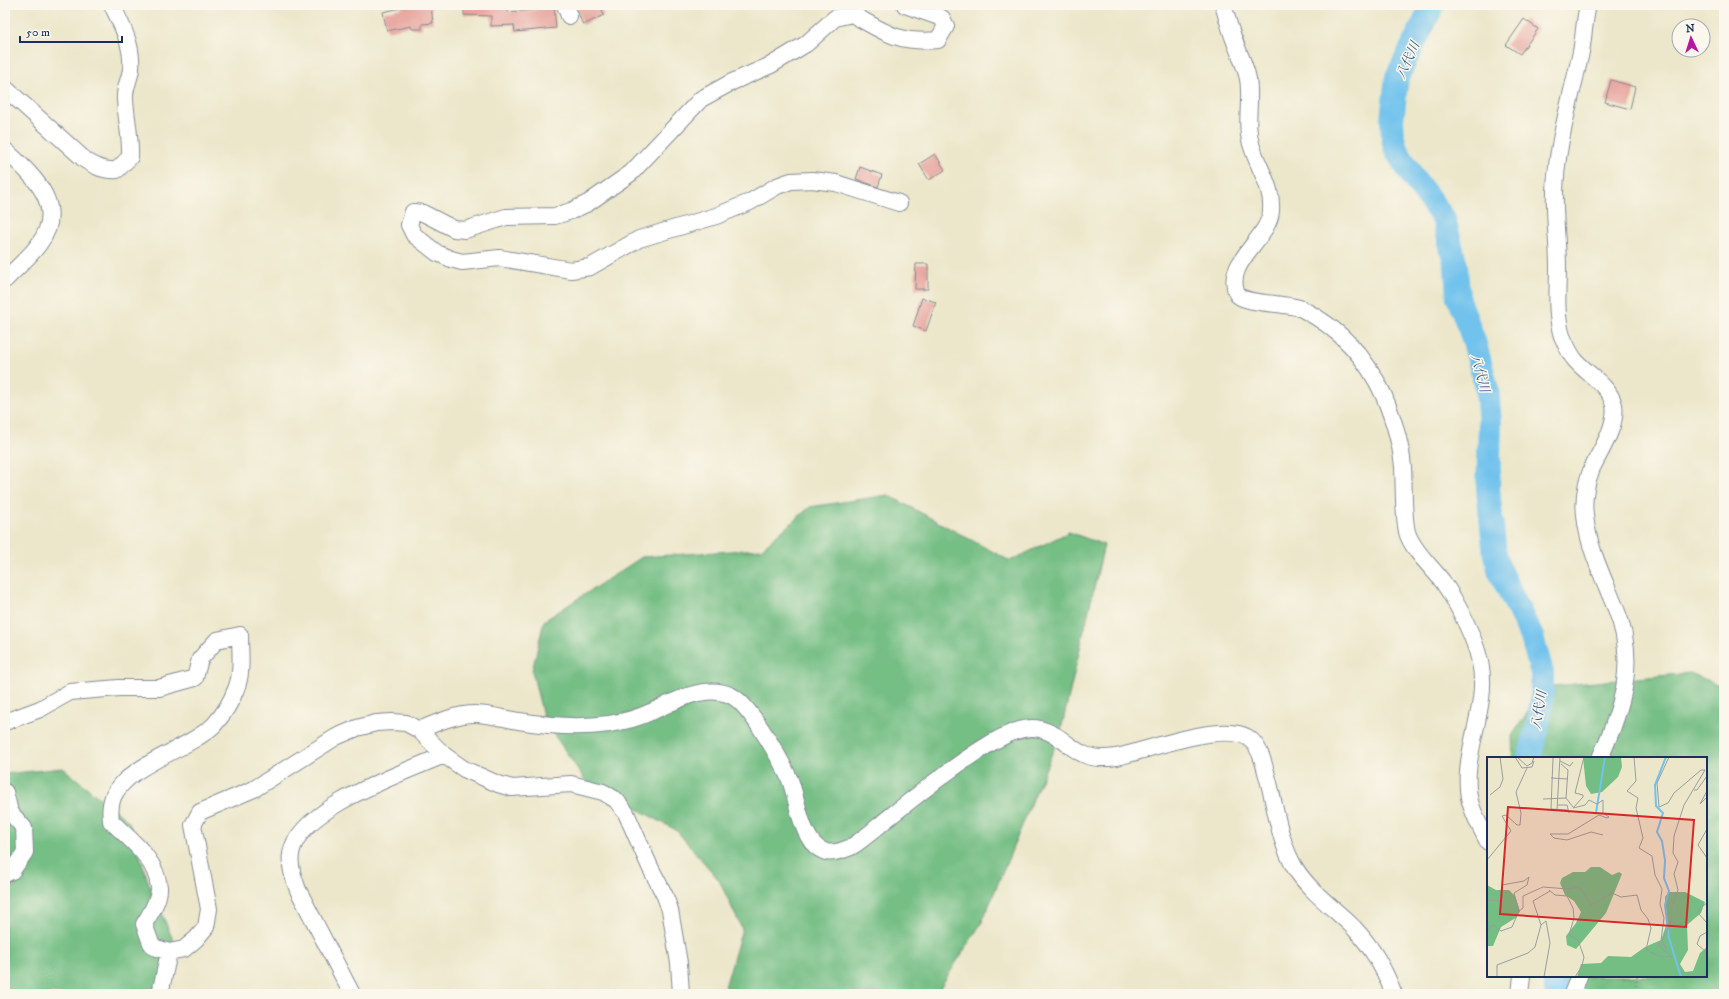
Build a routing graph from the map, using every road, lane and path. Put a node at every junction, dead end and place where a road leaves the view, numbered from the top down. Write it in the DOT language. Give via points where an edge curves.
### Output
graph roads {
  1 [pos="112,5"];
  2 [pos="905,5"];
  3 [pos="1223,5"];
  4 [pos="1588,5"];
  5 [pos="5,88"];
  6 [pos="5,150"];
  7 [pos="899,203"];
  8 [pos="5,280"];
  9 [pos="5,722"];
  10 [pos="420,730"];
  11 [pos="444,755"];
  12 [pos="1600,757"];
  13 [pos="5,792"];
  14 [pos="1487,840"];
  15 [pos="5,874"];
  16 [pos="169,952"];
  17 [pos="1522,977"];
  18 [pos="1579,977"];
  19 [pos="1637,977"];
  20 [pos="160,994"];
  21 [pos="352,994"];
  22 [pos="681,994"];
  23 [pos="1394,994"];
  24 [pos="1520,994"];
  25 [pos="1572,994"];
  26 [pos="1635,994"];
  1 -- 5 [label="street" via="130,46 132,57 125,98 130,157 117,170 96,167 85,160"];
  2 -- 7 [label="street" via="942,18 946,26 938,40 921,42 891,37 852,14 835,18 800,48 702,99 631,173 588,203 571,211 555,216 506,217 465,230 454,229 423,213 413,212 409,225 414,235 437,253 451,259 462,262 500,258 571,270 590,267 639,239 716,216 791,181 836,183"];
  3 -- 14 [label="street" via="1248,77 1248,128 1251,146 1267,180 1272,200 1270,218 1262,234 1244,254 1235,277 1237,293 1240,297 1258,302 1281,303 1300,308 1327,324 1353,346 1384,395 1393,419 1403,463 1407,533 1444,584 1473,638 1481,663 1482,689 1468,776 1469,797"];
  4 -- 12 [label="street" via="1559,152 1554,194 1558,320 1574,359 1605,390 1614,405 1614,417 1606,440 1585,488 1585,514 1589,538 1605,586 1622,623 1627,662 1624,695 1616,723"];
  6 -- 8 [label="street" via="42,188 48,204 50,222 38,245"];
  9 -- 16 [label="street" via="40,709 70,692 159,688 195,678 200,659 217,640 240,635 240,676 226,710 213,726 193,740 130,777 119,787 110,809 111,821 149,858 159,887 153,909 144,924 154,947"];
  10 -- 11 [label="street"];
  10 -- 16 [label="street" via="406,723 392,722 357,728 320,746 254,789 200,812 193,825 209,909 206,927 184,949"];
  10 -- 23 [label="street" via="442,720 474,714 541,725 608,724 635,718 691,695 720,692 733,696 746,706 791,782 801,822 813,842 823,851 830,853 852,846 932,784 991,744 1016,731 1038,728 1056,736 1078,753 1110,758 1135,754 1162,743 1205,734 1230,732 1249,737 1255,743 1263,760 1283,841 1295,868 1311,888 1371,948"];
  11 -- 21 [label="street" via="340,802 312,821 295,843 291,864 298,890"];
  11 -- 22 [label="street" via="464,769 512,788 571,784 603,792 616,800 626,813 670,910 679,963"];
  13 -- 15 [label="street" via="10,812 24,828 25,852 12,871"];
  16 -- 20 [label="street"];
  17 -- 24 [label="street"];
  18 -- 25 [label="street"];
  19 -- 26 [label="path"];
}
